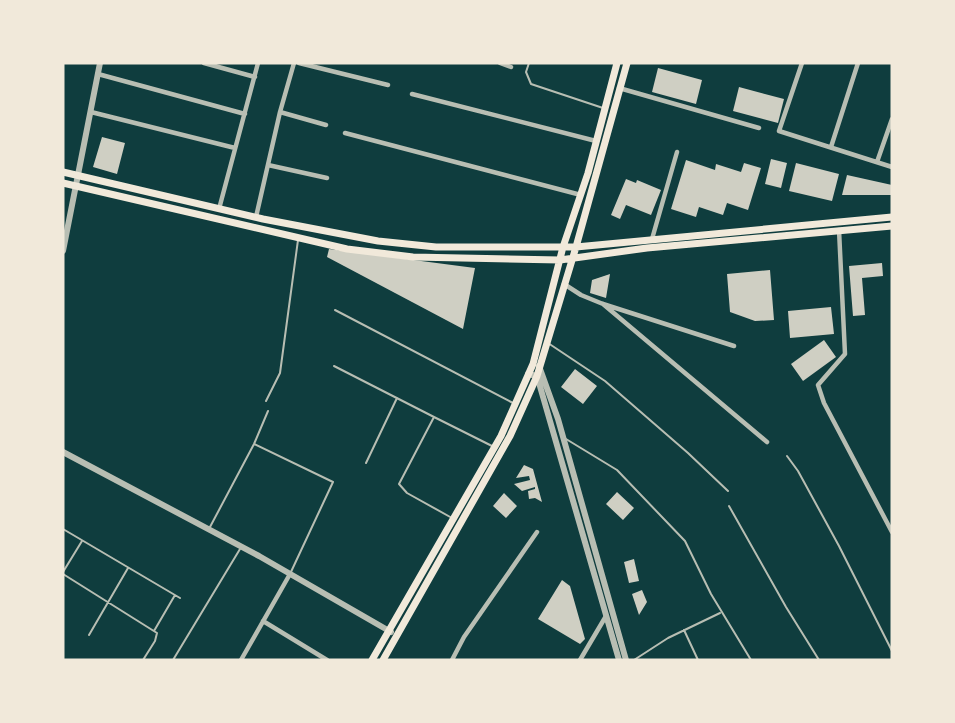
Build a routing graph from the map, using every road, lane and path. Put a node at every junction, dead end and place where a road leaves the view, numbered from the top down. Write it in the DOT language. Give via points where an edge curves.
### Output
graph roads {
  1 [pos="100,63"];
  2 [pos="207,63"];
  3 [pos="258,63"];
  4 [pos="294,63"];
  5 [pos="299,63"];
  6 [pos="501,63"];
  7 [pos="529,63"];
  8 [pos="617,63"];
  9 [pos="627,63"];
  10 [pos="802,63"];
  11 [pos="858,63"];
  12 [pos="511,67"];
  13 [pos="98,74"];
  14 [pos="255,77"];
  15 [pos="388,85"];
  16 [pos="619,88"];
  17 [pos="412,94"];
  18 [pos="604,109"];
  19 [pos="91,112"];
  20 [pos="279,112"];
  21 [pos="245,114"];
  22 [pos="892,119"];
  23 [pos="326,125"];
  24 [pos="759,128"];
  25 [pos="345,133"];
  26 [pos="596,141"];
  27 [pos="831,147"];
  28 [pos="236,148"];
  29 [pos="677,152"];
  30 [pos="877,162"];
  31 [pos="268,165"];
  32 [pos="892,167"];
  33 [pos="63,172"];
  34 [pos="79,176"];
  35 [pos="327,178"];
  36 [pos="63,183"];
  37 [pos="76,186"];
  38 [pos="580,195"];
  39 [pos="219,208"];
  40 [pos="256,217"];
  41 [pos="892,217"];
  42 [pos="892,226"];
  43 [pos="839,230"];
  44 [pos="65,231"];
  45 [pos="298,238"];
  46 [pos="651,239"];
  47 [pos="563,246"];
  48 [pos="576,247"];
  49 [pos="63,251"];
  50 [pos="571,260"];
  51 [pos="560,261"];
  52 [pos="564,284"];
  53 [pos="603,304"];
  54 [pos="335,310"];
  55 [pos="547,342"];
  56 [pos="734,346"];
  57 [pos="536,365"];
  58 [pos="334,366"];
  59 [pos="528,374"];
  60 [pos="537,376"];
  61 [pos="397,398"];
  62 [pos="266,401"];
  63 [pos="515,405"];
  64 [pos="268,411"];
  65 [pos="434,417"];
  66 [pos="563,437"];
  67 [pos="767,442"];
  68 [pos="254,444"];
  69 [pos="495,447"];
  70 [pos="63,452"];
  71 [pos="787,456"];
  72 [pos="366,463"];
  73 [pos="729,491"];
  74 [pos="729,506"];
  75 [pos="454,519"];
  76 [pos="63,529"];
  77 [pos="208,529"];
  78 [pos="537,532"];
  79 [pos="892,532"];
  80 [pos="82,540"];
  81 [pos="241,547"];
  82 [pos="128,568"];
  83 [pos="63,573"];
  84 [pos="290,574"];
  85 [pos="175,595"];
  86 [pos="180,598"];
  87 [pos="108,602"];
  88 [pos="722,612"];
  89 [pos="606,616"];
  90 [pos="263,621"];
  91 [pos="684,630"];
  92 [pos="154,631"];
  93 [pos="389,631"];
  94 [pos="89,635"];
  95 [pos="397,636"];
  96 [pos="892,651"];
  97 [pos="242,658"];
  98 [pos="143,660"];
  99 [pos="173,660"];
  100 [pos="250,660"];
  101 [pos="327,660"];
  102 [pos="372,660"];
  103 [pos="384,660"];
  104 [pos="452,660"];
  105 [pos="580,660"];
  106 [pos="619,660"];
  107 [pos="626,660"];
  108 [pos="634,660"];
  109 [pos="699,660"];
  110 [pos="751,660"];
  111 [pos="819,660"];
  1 -- 13 [label="street"];
  2 -- 14 [label="street"];
  3 -- 14 [label="street"];
  4 -- 20 [label="street"];
  5 -- 15 [label="street"];
  6 -- 12 [label="street"];
  7 -- 18 [label="lane" via="526,72 531,84"];
  8 -- 18 [label="main road"];
  9 -- 16 [label="main road"];
  10 -- 27 [label="street" via="779,130"];
  11 -- 27 [label="street"];
  13 -- 19 [label="street"];
  13 -- 21 [label="street"];
  14 -- 21 [label="street"];
  16 -- 24 [label="street"];
  16 -- 48 [label="main road"];
  17 -- 26 [label="street"];
  18 -- 26 [label="main road"];
  19 -- 28 [label="street"];
  19 -- 34 [label="street"];
  20 -- 23 [label="street"];
  20 -- 31 [label="street"];
  21 -- 28 [label="street"];
  22 -- 30 [label="street"];
  25 -- 38 [label="street"];
  26 -- 38 [label="main road"];
  27 -- 30 [label="street"];
  28 -- 39 [label="street"];
  29 -- 46 [label="street"];
  30 -- 32 [label="street"];
  31 -- 35 [label="street"];
  31 -- 40 [label="street"];
  33 -- 34 [label="main road"];
  34 -- 37 [label="street"];
  34 -- 39 [label="main road"];
  36 -- 37 [label="main road"];
  37 -- 44 [label="street"];
  37 -- 45 [label="main road"];
  38 -- 47 [label="main road"];
  39 -- 40 [label="main road"];
  40 -- 47 [label="main road" via="378,241 436,247"];
  41 -- 46 [label="main road"];
  42 -- 43 [label="main road"];
  43 -- 50 [label="main road" via="647,248"];
  43 -- 79 [label="street" via="845,354 818,385"];
  44 -- 49 [label="street"];
  45 -- 51 [label="main road" via="413,257"];
  45 -- 62 [label="lane" via="280,373"];
  46 -- 48 [label="main road"];
  47 -- 48 [label="main road"];
  47 -- 51 [label="main road"];
  48 -- 50 [label="main road"];
  50 -- 51 [label="main road"];
  50 -- 52 [label="main road"];
  51 -- 57 [label="main road"];
  52 -- 53 [label="street"];
  52 -- 55 [label="main road"];
  53 -- 56 [label="street"];
  53 -- 67 [label="street"];
  54 -- 63 [label="lane"];
  55 -- 57 [label="main road"];
  55 -- 73 [label="lane" via="605,381"];
  57 -- 59 [label="main road"];
  57 -- 60 [label="main road"];
  57 -- 66 [label="street"];
  58 -- 61 [label="lane"];
  59 -- 60 [label="street"];
  59 -- 63 [label="main road"];
  60 -- 89 [label="street"];
  60 -- 95 [label="main road" via="510,436"];
  61 -- 65 [label="lane"];
  61 -- 72 [label="lane"];
  63 -- 69 [label="main road"];
  64 -- 68 [label="lane"];
  65 -- 69 [label="lane"];
  65 -- 75 [label="lane" via="399,484 407,493"];
  66 -- 88 [label="lane" via="617,470 685,541"];
  66 -- 107 [label="street"];
  68 -- 77 [label="lane"];
  68 -- 84 [label="lane" via="333,482"];
  69 -- 75 [label="main road"];
  70 -- 77 [label="street"];
  71 -- 96 [label="lane" via="839,546"];
  74 -- 111 [label="lane"];
  75 -- 93 [label="main road"];
  76 -- 80 [label="lane"];
  77 -- 81 [label="street"];
  78 -- 104 [label="street"];
  80 -- 82 [label="lane"];
  80 -- 83 [label="lane"];
  81 -- 84 [label="street"];
  81 -- 99 [label="lane"];
  82 -- 85 [label="lane"];
  82 -- 87 [label="lane"];
  83 -- 87 [label="lane"];
  84 -- 90 [label="street"];
  84 -- 93 [label="street"];
  85 -- 86 [label="lane"];
  85 -- 92 [label="lane"];
  87 -- 92 [label="lane"];
  87 -- 94 [label="lane"];
  88 -- 91 [label="lane"];
  88 -- 110 [label="lane"];
  89 -- 105 [label="street"];
  89 -- 106 [label="street"];
  90 -- 97 [label="street"];
  90 -- 101 [label="street"];
  91 -- 108 [label="lane"];
  91 -- 109 [label="lane"];
  92 -- 98 [label="lane" via="155,641"];
  93 -- 95 [label="street"];
  93 -- 102 [label="main road"];
  95 -- 103 [label="main road"];
  97 -- 100 [label="street"];
}
